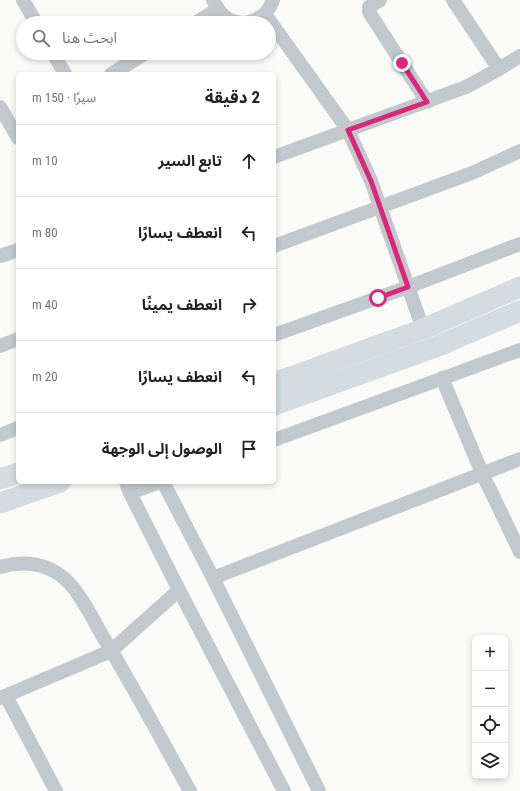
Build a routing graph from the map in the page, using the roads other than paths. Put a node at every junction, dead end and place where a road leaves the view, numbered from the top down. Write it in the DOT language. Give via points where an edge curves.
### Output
graph roads {
  1 [pos="23,0"];
  2 [pos="273,0"];
  3 [pos="380,0"];
  4 [pos="453,0"];
  5 [pos="216,5"];
  6 [pos="265,14"];
  7 [pos="32,16"];
  8 [pos="203,16"];
  9 [pos="224,16"];
  10 [pos="262,16"];
  11 [pos="276,29"];
  12 [pos="520,56"];
  13 [pos="57,60"];
  14 [pos="134,60"];
  15 [pos="499,69"];
  16 [pos="64,72"];
  17 [pos="114,72"];
  18 [pos="427,102"];
  19 [pos="0,107"];
  20 [pos="348,130"];
  21 [pos="16,135"];
  22 [pos="520,151"];
  23 [pos="276,156"];
  24 [pos="380,207"];
  25 [pos="520,244"];
  26 [pos="276,245"];
  27 [pos="16,251"];
  28 [pos="0,256"];
  29 [pos="408,287"];
  30 [pos="520,287"];
  31 [pos="520,311"];
  32 [pos="423,329"];
  33 [pos="276,334"];
  34 [pos="16,340"];
  35 [pos="0,346"];
  36 [pos="520,350"];
  37 [pos="442,378"];
  38 [pos="276,382"];
  39 [pos="276,404"];
  40 [pos="16,429"];
  41 [pos="0,435"];
  42 [pos="276,439"];
  43 [pos="520,458"];
  44 [pos="482,473"];
  45 [pos="16,474"];
  46 [pos="0,479"];
  47 [pos="54,484"];
  48 [pos="150,484"];
  49 [pos="162,484"];
  50 [pos="128,488"];
  51 [pos="0,503"];
  52 [pos="520,552"];
  53 [pos="0,567"];
  54 [pos="213,578"];
  55 [pos="179,590"];
  56 [pos="111,650"];
  57 [pos="3,697"];
  58 [pos="56,791"];
  59 [pos="190,791"];
  60 [pos="284,791"];
  61 [pos="319,791"];
  1 -- 7 [label="street"];
  2 -- 6 [label="street"];
  3 -- 18 [label="street" via="369,7 369,12"];
  4 -- 15 [label="street"];
  5 -- 8 [label="street"];
  5 -- 9 [label="street"];
  6 -- 10 [label="street"];
  11 -- 20 [label="street"];
  12 -- 15 [label="street"];
  13 -- 16 [label="street"];
  14 -- 17 [label="street"];
  15 -- 18 [label="street" via="466,87"];
  18 -- 20 [label="street"];
  19 -- 21 [label="street"];
  20 -- 23 [label="street"];
  20 -- 24 [label="street"];
  22 -- 24 [label="street" via="472,173"];
  24 -- 26 [label="street"];
  24 -- 29 [label="street"];
  25 -- 29 [label="street"];
  27 -- 28 [label="street"];
  29 -- 32 [label="street"];
  29 -- 33 [label="street"];
  30 -- 32 [label="main road"];
  31 -- 39 [label="main road" via="438,346"];
  32 -- 38 [label="main road"];
  34 -- 35 [label="street"];
  36 -- 37 [label="street"];
  37 -- 42 [label="street"];
  37 -- 44 [label="street"];
  40 -- 41 [label="street"];
  43 -- 44 [label="street"];
  44 -- 52 [label="street"];
  44 -- 54 [label="street"];
  45 -- 46 [label="main road"];
  47 -- 51 [label="main road"];
  48 -- 50 [label="street"];
  49 -- 54 [label="street"];
  50 -- 55 [label="street"];
  53 -- 56 [label="street" via="18,563 38,564 65,579 75,590"];
  54 -- 61 [label="street"];
  55 -- 56 [label="street"];
  55 -- 60 [label="street"];
  56 -- 57 [label="street"];
  56 -- 59 [label="street"];
  57 -- 58 [label="street"];
}
